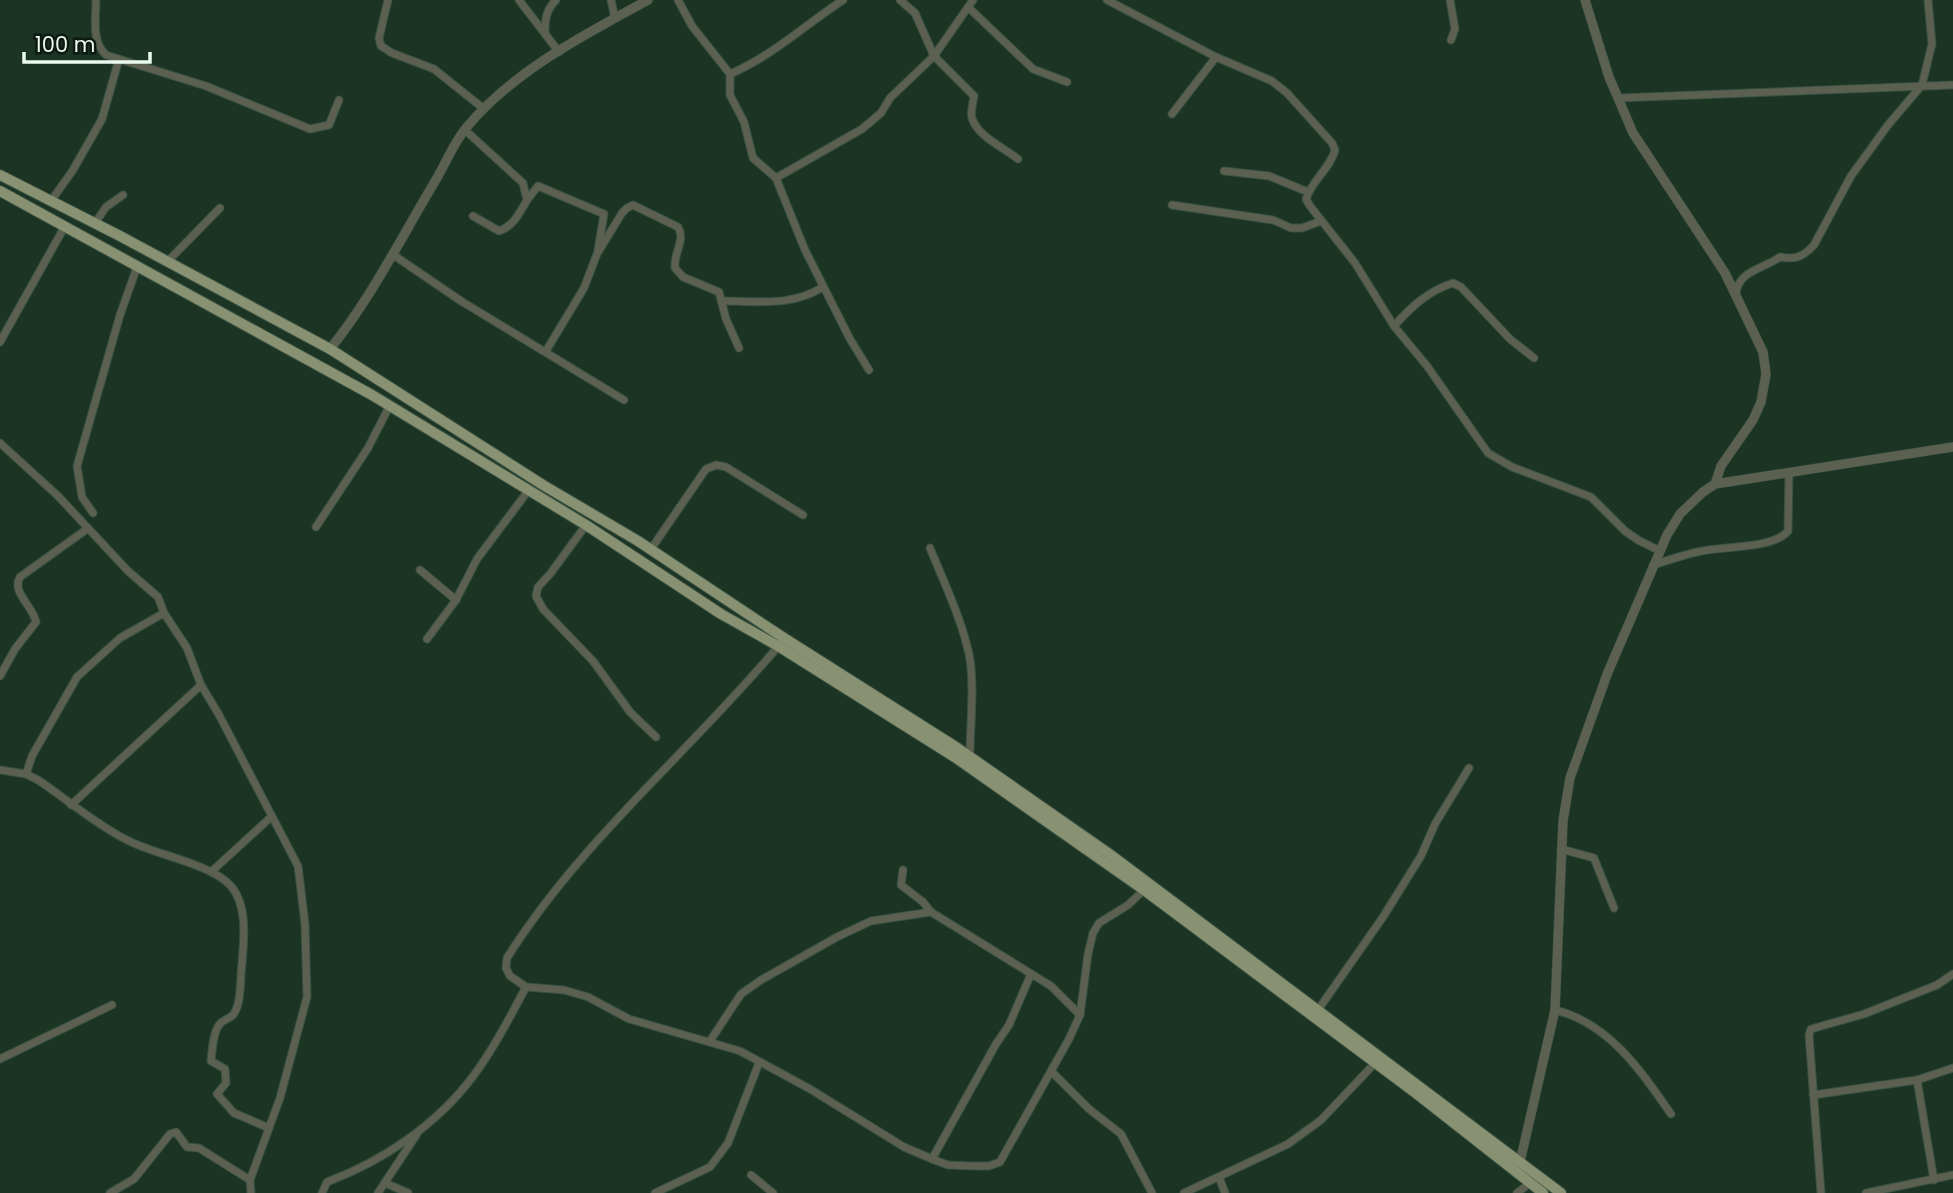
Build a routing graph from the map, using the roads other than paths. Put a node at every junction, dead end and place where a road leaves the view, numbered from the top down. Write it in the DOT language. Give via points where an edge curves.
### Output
graph roads {
  1 [pos="96,0"];
  2 [pos="388,0"];
  3 [pos="519,0"];
  4 [pos="556,0"];
  5 [pos="611,0"];
  6 [pos="648,0"];
  7 [pos="678,0"];
  8 [pos="843,0"];
  9 [pos="900,0"];
  10 [pos="1107,0"];
  11 [pos="1450,0"];
  12 [pos="1585,0"];
  13 [pos="1928,0"];
  14 [pos="970,4"];
  15 [pos="615,18"];
  16 [pos="544,33"];
  17 [pos="1451,40"];
  18 [pos="559,52"];
  19 [pos="934,56"];
  20 [pos="1216,58"];
  21 [pos="119,59"];
  22 [pos="730,74"];
  23 [pos="1067,82"];
  24 [pos="1922,85"];
  25 [pos="1953,85"];
  26 [pos="1618,98"];
  27 [pos="339,100"];
  28 [pos="484,108"];
  29 [pos="1172,114"];
  30 [pos="465,130"];
  31 [pos="1018,159"];
  32 [pos="1224,171"];
  33 [pos="5,178"];
  34 [pos="776,178"];
  35 [pos="1308,192"];
  36 [pos="1,194"];
  37 [pos="123,194"];
  38 [pos="527,200"];
  39 [pos="51,201"];
  40 [pos="1172,205"];
  41 [pos="220,208"];
  42 [pos="473,216"];
  43 [pos="1321,221"];
  44 [pos="95,223"];
  45 [pos="65,226"];
  46 [pos="392,254"];
  47 [pos="597,254"];
  48 [pos="167,262"];
  49 [pos="137,267"];
  50 [pos="823,287"];
  51 [pos="1736,296"];
  52 [pos="723,301"];
  53 [pos="1394,327"];
  54 [pos="0,342"];
  55 [pos="739,348"];
  56 [pos="330,349"];
  57 [pos="546,351"];
  58 [pos="1534,358"];
  59 [pos="869,370"];
  60 [pos="624,400"];
  61 [pos="390,407"];
  62 [pos="0,443"];
  63 [pos="1953,447"];
  64 [pos="1721,466"];
  65 [pos="1789,472"];
  66 [pos="1735,480"];
  67 [pos="1715,484"];
  68 [pos="528,491"];
  69 [pos="93,513"];
  70 [pos="803,515"];
  71 [pos="586,525"];
  72 [pos="316,527"];
  73 [pos="87,529"];
  74 [pos="930,548"];
  75 [pos="651,549"];
  76 [pos="1660,551"];
  77 [pos="1653,565"];
  78 [pos="420,570"];
  79 [pos="456,600"];
  80 [pos="164,613"];
  81 [pos="427,639"];
  82 [pos="781,642"];
  83 [pos="0,676"];
  84 [pos="201,685"];
  85 [pos="656,737"];
  86 [pos="970,756"];
  87 [pos="1469,768"];
  88 [pos="0,770"];
  89 [pos="26,774"];
  90 [pos="71,804"];
  91 [pos="271,817"];
  92 [pos="1561,849"];
  93 [pos="903,870"];
  94 [pos="211,872"];
  95 [pos="1144,890"];
  96 [pos="1614,908"];
  97 [pos="931,912"];
  98 [pos="1222,944"];
  99 [pos="1031,974"];
  100 [pos="1953,974"];
  101 [pos="526,987"];
  102 [pos="112,1005"];
  103 [pos="1318,1010"];
  104 [pos="1555,1010"];
  105 [pos="1080,1016"];
  106 [pos="710,1041"];
  107 [pos="0,1059"];
  108 [pos="759,1063"];
  109 [pos="1375,1063"];
  110 [pos="1953,1068"];
  111 [pos="1051,1071"];
  112 [pos="1917,1080"];
  113 [pos="1813,1095"];
  114 [pos="1671,1114"];
  115 [pos="269,1128"];
  116 [pos="419,1131"];
  117 [pos="932,1159"];
  118 [pos="1520,1162"];
  119 [pos="751,1175"];
  120 [pos="1953,1175"];
  121 [pos="1219,1177"];
  122 [pos="250,1180"];
  123 [pos="1934,1180"];
  124 [pos="385,1183"];
  125 [pos="1530,1183"];
  126 [pos="110,1193"];
  127 [pos="251,1193"];
  128 [pos="322,1193"];
  129 [pos="378,1193"];
  130 [pos="408,1193"];
  131 [pos="655,1193"];
  132 [pos="773,1193"];
  133 [pos="1152,1193"];
  134 [pos="1184,1193"];
  135 [pos="1225,1193"];
  136 [pos="1517,1193"];
  137 [pos="1543,1193"];
  138 [pos="1561,1193"];
  139 [pos="1821,1193"];
  140 [pos="1866,1193"];
  1 -- 21 [label="street" via="96,40 106,55"];
  2 -- 28 [label="street" via="381,46 434,69"];
  3 -- 16 [label="street"];
  4 -- 16 [label="street" via="545,16"];
  5 -- 15 [label="street"];
  6 -- 15 [label="street"];
  7 -- 22 [label="street"];
  8 -- 22 [label="street" via="770,53"];
  9 -- 19 [label="street" via="915,13"];
  10 -- 20 [label="street"];
  11 -- 17 [label="street" via="1455,29"];
  12 -- 26 [label="street"];
  13 -- 24 [label="street" via="1932,44"];
  14 -- 19 [label="street"];
  14 -- 23 [label="street" via="1033,69"];
  15 -- 18 [label="street"];
  16 -- 18 [label="street"];
  18 -- 28 [label="street"];
  19 -- 31 [label="street" via="974,96 971,115 982,134"];
  19 -- 34 [label="street" via="862,129"];
  20 -- 29 [label="street"];
  20 -- 35 [label="street" via="1272,81 1332,143 1333,159"];
  21 -- 27 [label="street" via="206,86 310,129 329,125"];
  21 -- 39 [label="street" via="104,114"];
  22 -- 34 [label="street" via="730,95 744,122 753,158"];
  24 -- 25 [label="street"];
  24 -- 26 [label="street"];
  24 -- 51 [label="street" via="1851,176 1814,245 1793,260 1780,257 1749,272 1737,286"];
  26 -- 51 [label="street" via="1633,133"];
  28 -- 30 [label="street"];
  30 -- 38 [label="street" via="523,183"];
  30 -- 46 [label="street"];
  32 -- 35 [label="street" via="1269,176"];
  33 -- 36 [label="street"];
  33 -- 39 [label="main road"];
  34 -- 50 [label="street"];
  35 -- 43 [label="street" via="1306,199"];
  36 -- 45 [label="main road"];
  37 -- 44 [label="street" via="106,206"];
  38 -- 42 [label="street" via="516,219 499,231"];
  38 -- 47 [label="street" via="538,186 604,214"];
  39 -- 44 [label="main road"];
  40 -- 43 [label="street" via="1273,220 1291,228"];
  41 -- 48 [label="street"];
  43 -- 53 [label="street"];
  44 -- 48 [label="main road"];
  45 -- 49 [label="main road"];
  45 -- 54 [label="street"];
  46 -- 56 [label="street"];
  46 -- 57 [label="street"];
  47 -- 52 [label="street" via="622,214 633,205 678,227 682,237 674,263 678,274 719,292"];
  47 -- 57 [label="street" via="584,288"];
  48 -- 56 [label="main road"];
  49 -- 61 [label="main road"];
  49 -- 69 [label="street" via="78,466 82,497"];
  50 -- 52 [label="street" via="790,302"];
  50 -- 59 [label="street"];
  51 -- 64 [label="street" via="1763,352 1766,374 1753,421"];
  52 -- 55 [label="street"];
  53 -- 58 [label="street" via="1426,295 1453,283"];
  53 -- 76 [label="street" via="1488,453 1591,497 1625,531"];
  56 -- 75 [label="main road"];
  57 -- 60 [label="street"];
  61 -- 68 [label="main road"];
  61 -- 72 [label="street"];
  62 -- 73 [label="street"];
  63 -- 65 [label="street"];
  64 -- 66 [label="street"];
  64 -- 67 [label="street"];
  65 -- 66 [label="street"];
  65 -- 77 [label="street" via="1785,535"];
  66 -- 67 [label="street"];
  67 -- 76 [label="street" via="1680,514"];
  68 -- 71 [label="main road"];
  68 -- 79 [label="street" via="477,559"];
  70 -- 75 [label="street" via="716,465 706,469"];
  71 -- 82 [label="main road" via="721,614"];
  71 -- 85 [label="street" via="537,587 536,596 600,668 630,712"];
  73 -- 80 [label="street" via="158,597"];
  73 -- 83 [label="street" via="20,577 17,587 36,622"];
  74 -- 86 [label="street" via="969,653"];
  75 -- 82 [label="main road"];
  76 -- 77 [label="street"];
  77 -- 92 [label="street" via="1580,747 1568,789"];
  78 -- 79 [label="street"];
  79 -- 81 [label="street"];
  80 -- 84 [label="street" via="187,648"];
  80 -- 89 [label="street" via="120,638 77,677"];
  82 -- 86 [label="main road"];
  82 -- 95 [label="main road"];
  82 -- 101 [label="street" via="548,898 506,958 510,976"];
  84 -- 90 [label="street"];
  84 -- 91 [label="street"];
  86 -- 98 [label="main road" via="1044,806"];
  87 -- 103 [label="street" via="1415,866"];
  88 -- 89 [label="street"];
  89 -- 90 [label="street"];
  90 -- 94 [label="street" via="127,841"];
  91 -- 94 [label="street"];
  91 -- 115 [label="street" via="298,866 308,976 304,1014"];
  92 -- 96 [label="street" via="1594,858"];
  92 -- 104 [label="street"];
  93 -- 97 [label="street" via="901,885"];
  94 -- 115 [label="street" via="231,886 243,915 237,1002 233,1015 219,1025 212,1048 212,1061 225,1069 226,1083 217,1094 234,1113"];
  95 -- 98 [label="main road"];
  95 -- 105 [label="street" via="1099,923 1093,933"];
  97 -- 99 [label="street"];
  97 -- 106 [label="street" via="871,921 761,980 741,995"];
  98 -- 103 [label="main road"];
  98 -- 109 [label="main road"];
  99 -- 105 [label="street" via="1051,986"];
  99 -- 117 [label="street" via="1009,1025"];
  100 -- 113 [label="street" via="1864,1014 1811,1029"];
  101 -- 106 [label="street" via="564,990 629,1019"];
  101 -- 116 [label="street" via="473,1076"];
  102 -- 107 [label="street"];
  103 -- 118 [label="main road"];
  104 -- 114 [label="street" via="1574,1015 1608,1037"];
  104 -- 118 [label="street"];
  105 -- 111 [label="street"];
  106 -- 108 [label="street"];
  108 -- 117 [label="street"];
  108 -- 131 [label="street" via="728,1143 709,1167"];
  109 -- 121 [label="street" via="1304,1133"];
  109 -- 125 [label="main road"];
  110 -- 112 [label="street"];
  111 -- 117 [label="street" via="1000,1162 948,1165"];
  111 -- 133 [label="street" via="1121,1134"];
  112 -- 113 [label="street"];
  112 -- 123 [label="street"];
  113 -- 139 [label="street"];
  115 -- 122 [label="street"];
  116 -- 124 [label="street"];
  116 -- 128 [label="street" via="327,1182"];
  118 -- 138 [label="main road"];
  119 -- 132 [label="street"];
  120 -- 123 [label="street"];
  121 -- 134 [label="street"];
  121 -- 135 [label="street"];
  122 -- 126 [label="street" via="199,1148 187,1147 176,1132 134,1179"];
  122 -- 127 [label="street"];
  123 -- 140 [label="street"];
  124 -- 129 [label="street"];
  124 -- 130 [label="street"];
  125 -- 136 [label="street"];
  125 -- 137 [label="main road"];
}
